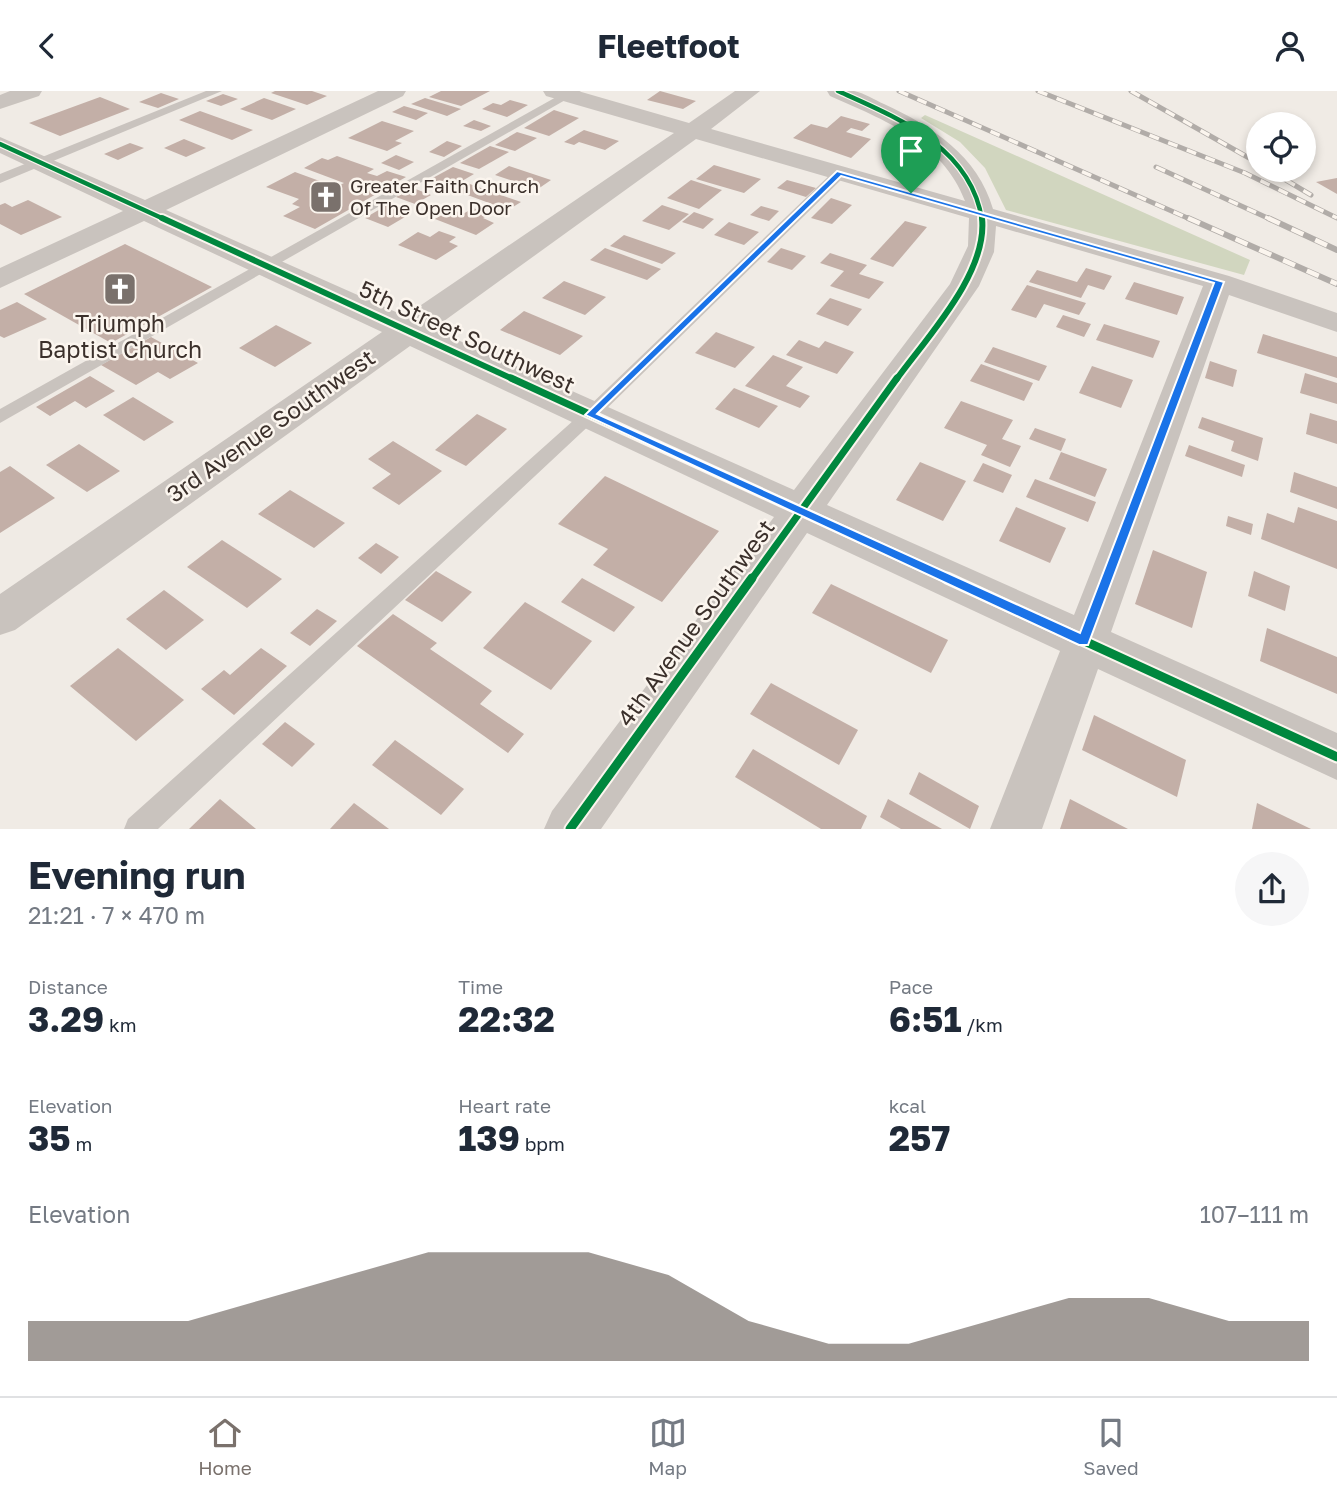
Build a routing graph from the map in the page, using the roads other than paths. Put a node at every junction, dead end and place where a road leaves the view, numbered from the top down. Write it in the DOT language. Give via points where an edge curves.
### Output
graph roads {
  1 [pos="31,91"];
  2 [pos="216,91"];
  3 [pos="396,91"];
  4 [pos="749,91"];
  5 [pos="838,91"];
  6 [pos="565,92"];
  7 [pos="0,102"];
  8 [pos="692,131"];
  9 [pos="0,144"];
  10 [pos="41,163"];
  11 [pos="840,173"];
  12 [pos="0,179"];
  13 [pos="978,200"];
  14 [pos="145,210"];
  15 [pos="265,265"];
  16 [pos="0,279"];
  17 [pos="1219,282"];
  18 [pos="1337,323"];
  19 [pos="408,331"];
  20 [pos="590,415"];
  21 [pos="0,417"];
  22 [pos="801,512"];
  23 [pos="0,617"];
  24 [pos="1084,641"];
  25 [pos="1337,757"];
  26 [pos="138,829"];
  27 [pos="570,829"];
  28 [pos="1016,829"];
  1 -- 7 [label="street"];
  2 -- 10 [label="lane"];
  3 -- 14 [label="street"];
  4 -- 8 [label="street, 3rd Avenue Southwest"];
  5 -- 13 [label="street" via="944,148 962,167"];
  6 -- 8 [label="street"];
  6 -- 15 [label="lane"];
  8 -- 11 [label="street"];
  8 -- 19 [label="street, 3rd Avenue Southwest"];
  9 -- 10 [label="street, 5th Street Southwest"];
  10 -- 12 [label="lane"];
  10 -- 14 [label="street, 5th Street Southwest"];
  11 -- 13 [label="street"];
  11 -- 20 [label="lane"];
  13 -- 17 [label="street"];
  13 -- 22 [label="street, 4th Avenue Southwest" via="981,250 964,286"];
  14 -- 15 [label="street, 5th Street Southwest"];
  14 -- 16 [label="street"];
  15 -- 19 [label="street, 5th Street Southwest"];
  15 -- 21 [label="lane"];
  17 -- 18 [label="street"];
  17 -- 24 [label="street"];
  19 -- 20 [label="street, 5th Street Southwest"];
  19 -- 23 [label="street, 3rd Avenue Southwest"];
  20 -- 22 [label="street, 5th Street Southwest"];
  20 -- 26 [label="lane"];
  22 -- 24 [label="street, 5th Street Southwest"];
  22 -- 27 [label="street, 4th Avenue Southwest"];
  24 -- 25 [label="street, 5th Street Southwest"];
  24 -- 28 [label="street"];
}
